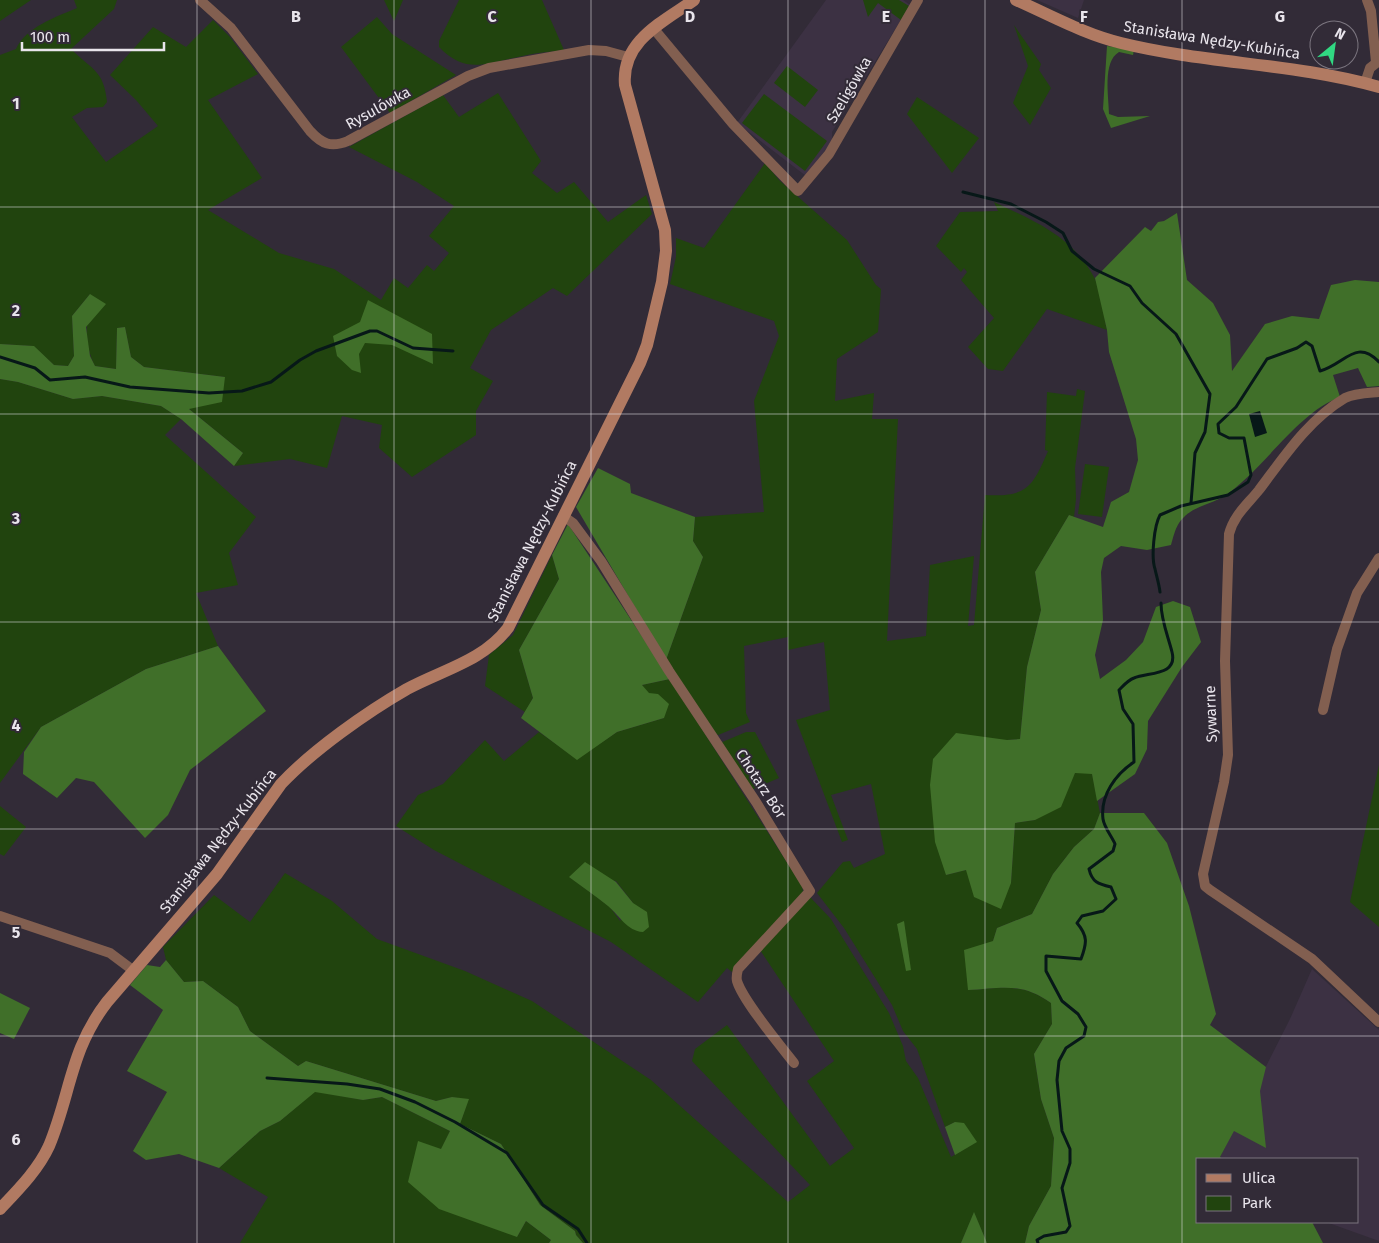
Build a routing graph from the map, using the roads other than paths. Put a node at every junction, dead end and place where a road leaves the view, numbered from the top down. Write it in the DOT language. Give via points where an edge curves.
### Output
graph roads {
  1 [pos="200,0"];
  2 [pos="694,0"];
  3 [pos="918,0"];
  4 [pos="1016,0"];
  5 [pos="1367,0"];
  6 [pos="654,28"];
  7 [pos="628,57"];
  8 [pos="1377,61"];
  9 [pos="1365,83"];
  10 [pos="1379,87"];
  11 [pos="1379,392"];
  12 [pos="563,516"];
  13 [pos="1379,558"];
  14 [pos="1323,710"];
  15 [pos="0,916"];
  16 [pos="134,971"];
  17 [pos="1379,1022"];
  18 [pos="794,1062"];
  19 [pos="0,1209"];
  1 -- 7 [label="street, Rysulówka" via="231,28 310,131 326,145 348,141 468,76 489,68 589,50"];
  2 -- 6 [label="street"];
  3 -- 6 [label="street, Szeligówka" via="829,154 798,191 733,124"];
  4 -- 9 [label="street, Stanisława Nędzy-Kubińca" via="1119,43"];
  5 -- 8 [label="street"];
  6 -- 7 [label="street" via="636,44"];
  7 -- 12 [label="street, Stanisława Nędzy-Kubińca" via="624,69 625,85 664,230 664,271 640,363"];
  8 -- 9 [label="street" via="1368,71"];
  9 -- 10 [label="street, Stanisława Nędzy-Kubińca"];
  11 -- 17 [label="street, Sywarne" via="1346,398 1311,424 1231,525 1225,592 1227,764 1203,874 1205,886 1312,959"];
  12 -- 16 [label="street, Stanisława Nędzy-Kubińca" via="514,617 496,642 482,653 399,694 343,732 292,773 270,798 217,874"];
  12 -- 18 [label="street, Chotarz Bór" via="573,523 601,561 810,891 738,969 737,975 737,982 749,1001"];
  13 -- 14 [label="street" via="1357,593 1336,649"];
  15 -- 16 [label="street" via="104,950"];
  16 -- 19 [label="street, Stanisława Nędzy-Kubińca" via="99,1012 84,1040 71,1069 52,1136 42,1158 26,1182"];
}
